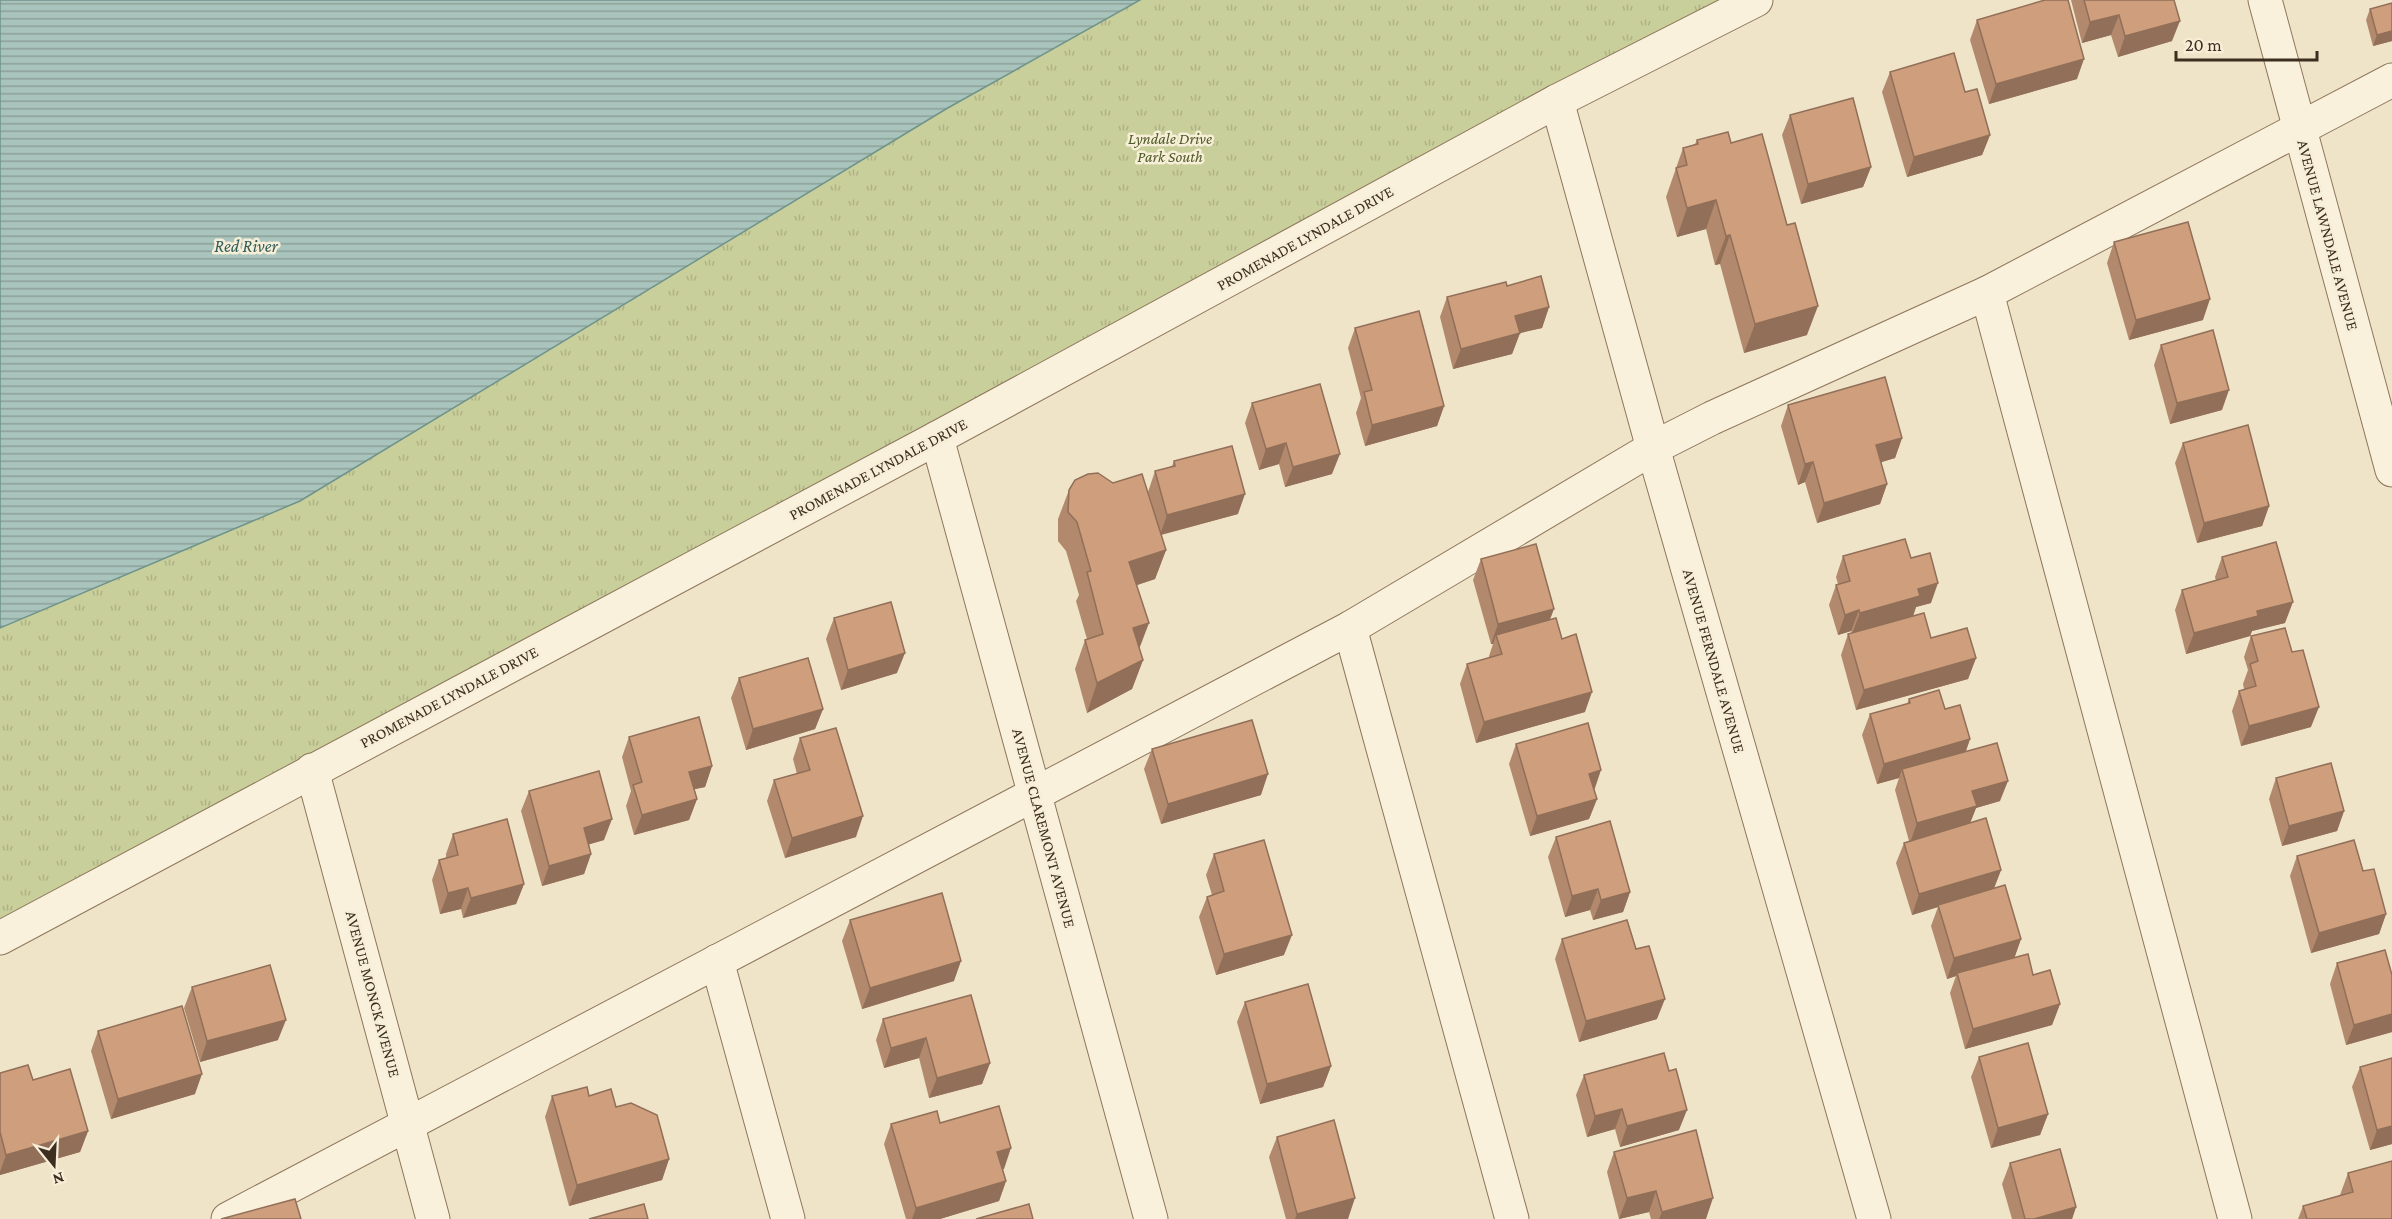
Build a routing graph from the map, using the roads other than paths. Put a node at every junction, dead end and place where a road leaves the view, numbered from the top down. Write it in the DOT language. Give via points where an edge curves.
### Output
graph roads {
  1 [pos="1756,0"];
  2 [pos="2265,0"];
  3 [pos="2392,80"];
  4 [pos="1557,101"];
  5 [pos="2300,129"];
  6 [pos="1987,293"];
  7 [pos="937,438"];
  8 [pos="1653,448"];
  9 [pos="2392,470"];
  10 [pos="1350,628"];
  11 [pos="312,770"];
  12 [pos="1035,794"];
  13 [pos="0,938"];
  14 [pos="717,961"];
  15 [pos="408,1124"];
  16 [pos="228,1219"];
  17 [pos="433,1219"];
  18 [pos="788,1219"];
  19 [pos="1151,1219"];
  20 [pos="1512,1219"];
  21 [pos="1874,1219"];
  22 [pos="2235,1219"];
  1 -- 4 [label="street, PROMENADE LYNDALE DRIVE"];
  2 -- 5 [label="street, AVENUE LAWNDALE AVENUE"];
  3 -- 5 [label="street"];
  4 -- 7 [label="street, PROMENADE LYNDALE DRIVE"];
  4 -- 8 [label="street, AVENUE FERNDALE AVENUE"];
  5 -- 6 [label="street"];
  5 -- 9 [label="street, AVENUE LAWNDALE AVENUE"];
  6 -- 8 [label="street"];
  6 -- 22 [label="street"];
  7 -- 11 [label="street, PROMENADE LYNDALE DRIVE"];
  7 -- 12 [label="street, AVENUE CLAREMONT AVENUE"];
  8 -- 10 [label="street"];
  8 -- 21 [label="street, AVENUE FERNDALE AVENUE"];
  10 -- 12 [label="street"];
  10 -- 20 [label="street"];
  11 -- 13 [label="street, PROMENADE LYNDALE DRIVE"];
  11 -- 15 [label="street, AVENUE MONCK AVENUE"];
  12 -- 14 [label="street"];
  12 -- 19 [label="street, AVENUE CLAREMONT AVENUE"];
  14 -- 15 [label="street"];
  14 -- 18 [label="street"];
  15 -- 16 [label="street"];
  15 -- 17 [label="street, AVENUE MONCK AVENUE"];
}
